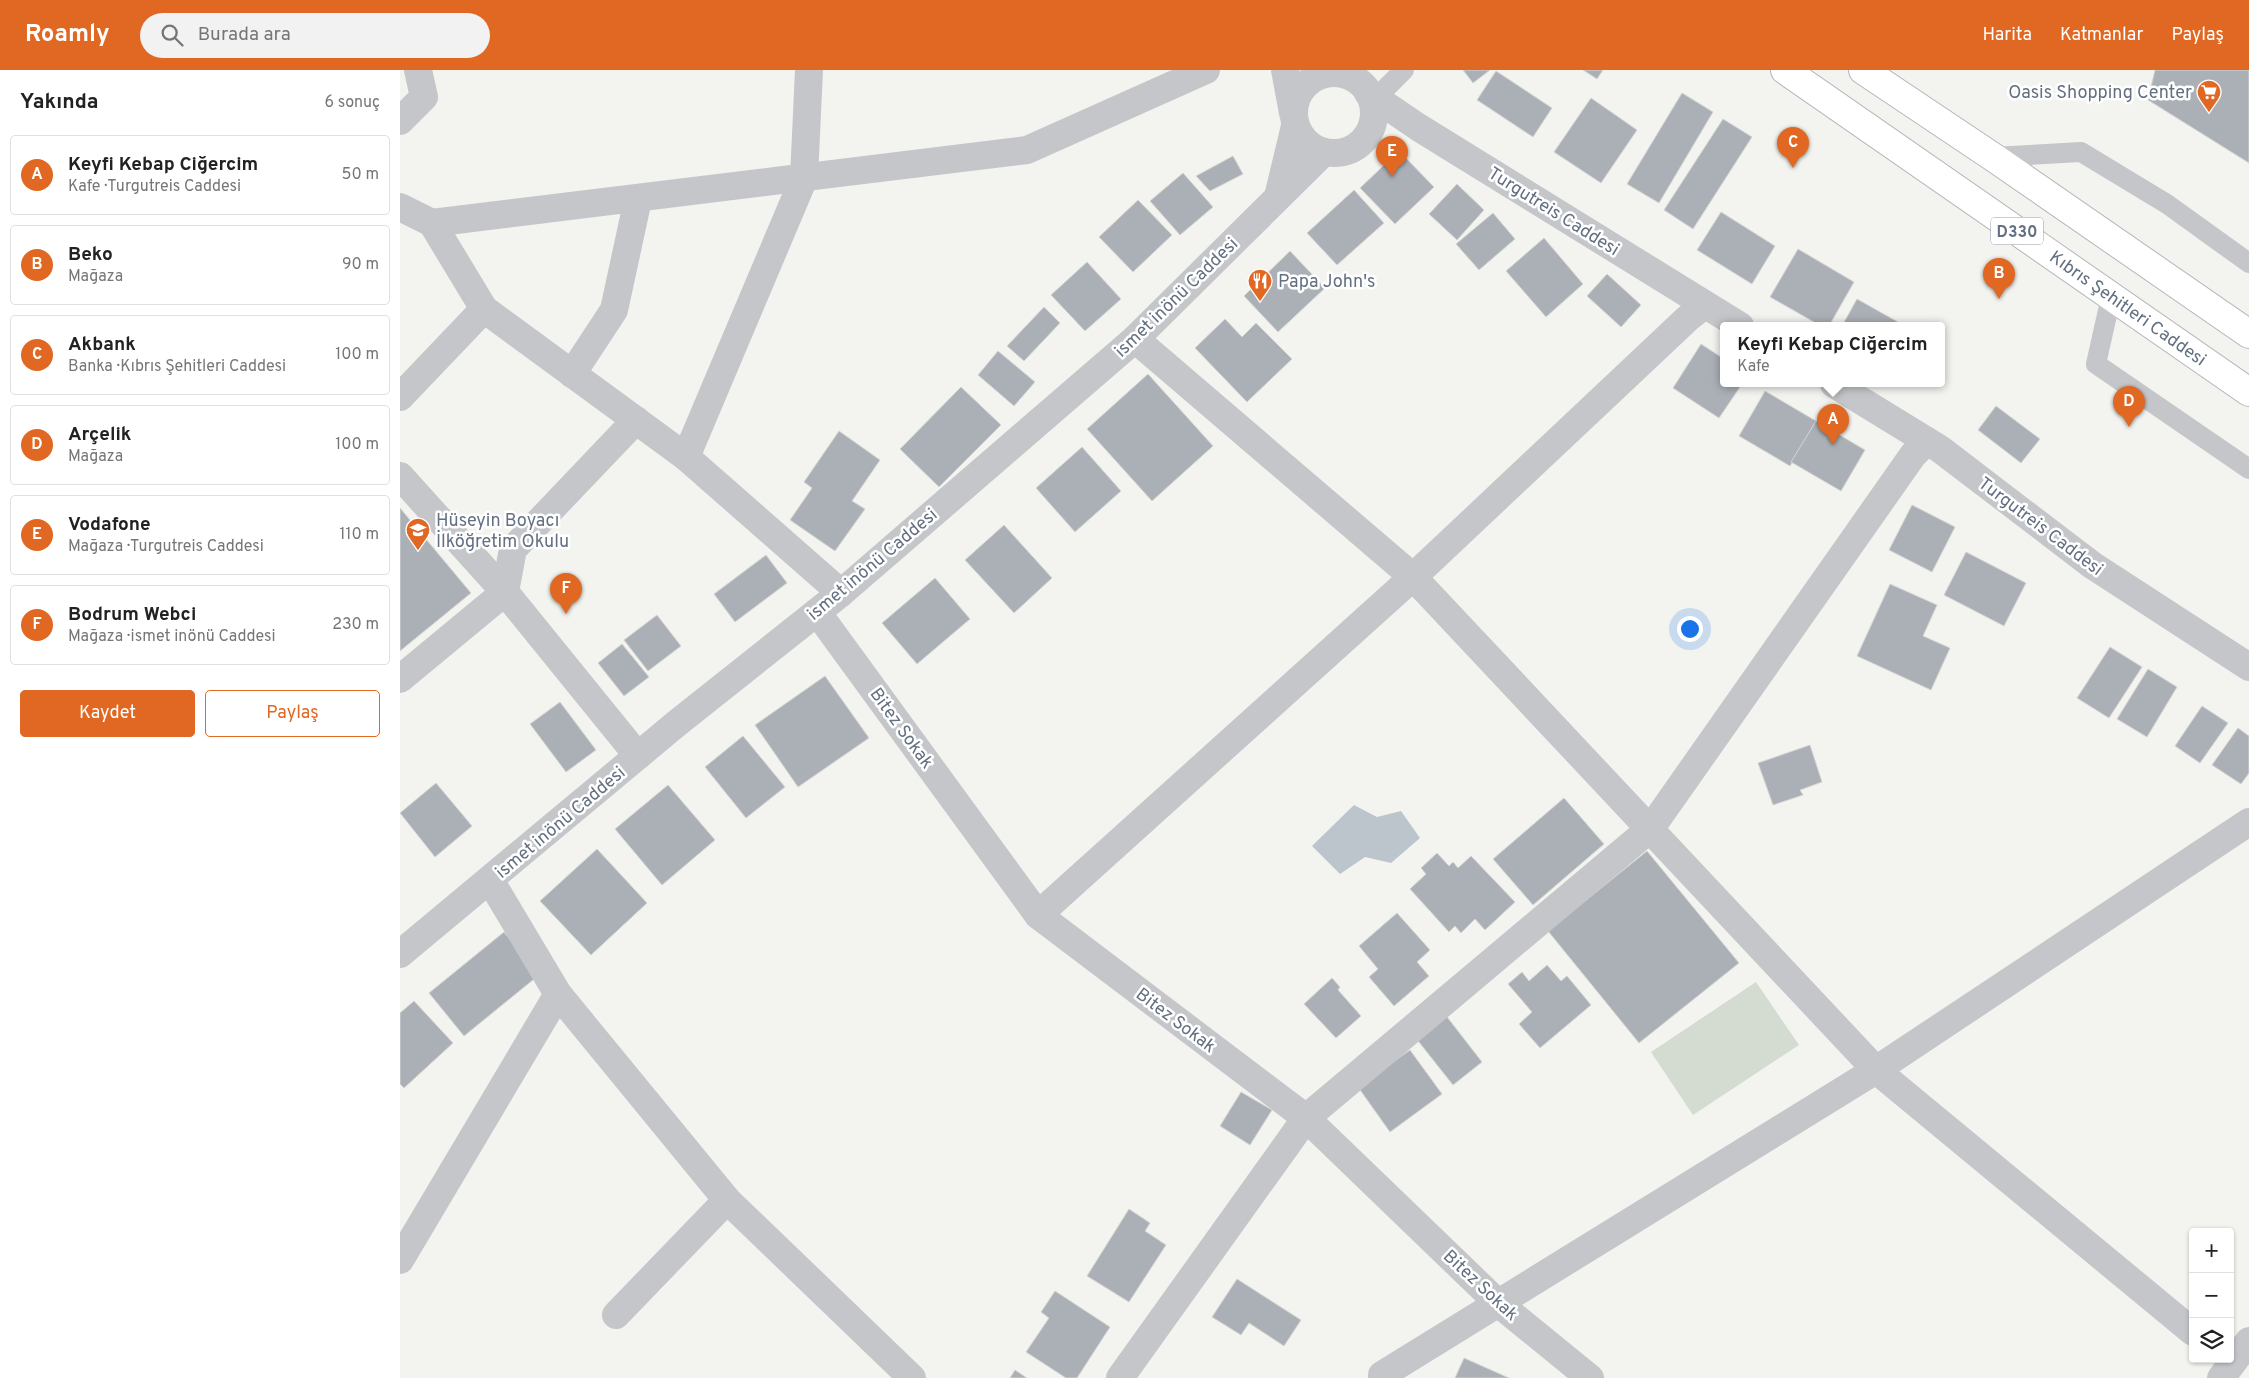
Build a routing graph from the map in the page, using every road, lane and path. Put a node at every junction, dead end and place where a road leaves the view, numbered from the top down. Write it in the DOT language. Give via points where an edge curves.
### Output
graph roads {
  1 [pos="418,70"];
  2 [pos="809,70"];
  3 [pos="1206,70"];
  4 [pos="1285,70"];
  5 [pos="1404,70"];
  6 [pos="1785,70"];
  7 [pos="1863,70"];
  8 [pos="1334,71"];
  9 [pos="1372,95"];
  10 [pos="1294,120"];
  11 [pos="400,121"];
  12 [pos="1411,121"];
  13 [pos="1370,131"];
  14 [pos="1324,152"];
  15 [pos="1993,157"];
  16 [pos="804,178"];
  17 [pos="1278,198"];
  18 [pos="638,199"];
  19 [pos="400,207"];
  20 [pos="432,223"];
  21 [pos="2249,263"];
  22 [pos="2111,297"];
  23 [pos="1705,305"];
  24 [pos="484,309"];
  25 [pos="1733,322"];
  26 [pos="2249,334"];
  27 [pos="1135,339"];
  28 [pos="572,374"];
  29 [pos="1839,387"];
  30 [pos="2249,392"];
  31 [pos="400,397"];
  32 [pos="636,420"];
  33 [pos="1927,441"];
  34 [pos="686,457"];
  35 [pos="2249,469"];
  36 [pos="400,476"];
  37 [pos="1413,577"];
  38 [pos="505,592"];
  39 [pos="840,593"];
  40 [pos="817,612"];
  41 [pos="2249,667"];
  42 [pos="400,680"];
  43 [pos="638,756"];
  44 [pos="2249,822"];
  45 [pos="1651,828"];
  46 [pos="490,880"];
  47 [pos="1038,915"];
  48 [pos="400,954"];
  49 [pos="558,994"];
  50 [pos="1876,1070"];
  51 [pos="1306,1118"];
  52 [pos="727,1200"];
  53 [pos="400,1260"];
  54 [pos="1499,1304"];
  55 [pos="616,1315"];
  56 [pos="2189,1329"];
  57 [pos="2249,1341"];
  58 [pos="2232,1367"];
  59 [pos="912,1378"];
  60 [pos="1120,1378"];
  61 [pos="1382,1378"];
  62 [pos="1590,1378"];
  1 -- 11 [label="street" via="424,97"];
  2 -- 16 [label="street"];
  3 -- 16 [label="street" via="1027,150"];
  4 -- 10 [label="street"];
  5 -- 9 [label="lane"];
  6 -- 22 [label="highway, Kıbrıs Şehitleri Caddesi / D330"];
  7 -- 15 [label="highway, D330"];
  8 -- 9 [label="street" via="1360,82"];
  8 -- 10 [label="street" via="1317,77 1302,88 1295,100"];
  9 -- 12 [label="street, Turgutreis Caddesi"];
  9 -- 13 [label="street" via="1374,112"];
  10 -- 14 [label="street" via="1302,138"];
  10 -- 17 [label="street"];
  12 -- 13 [label="street"];
  12 -- 23 [label="street, Turgutreis Caddesi"];
  13 -- 14 [label="street" via="1351,150"];
  14 -- 17 [label="street, ismet inönü Caddesi"];
  15 -- 21 [label="lane" via="2082,152 2167,204"];
  15 -- 26 [label="highway, D330"];
  16 -- 18 [label="street"];
  16 -- 34 [label="street"];
  17 -- 27 [label="street, ismet inönü Caddesi"];
  18 -- 20 [label="street"];
  18 -- 28 [label="street" via="614,310"];
  19 -- 20 [label="street"];
  20 -- 24 [label="street"];
  22 -- 30 [label="highway, Kıbrıs Şehitleri Caddesi / D330"];
  22 -- 35 [label="lane" via="2096,364"];
  23 -- 25 [label="street, Turgutreis Caddesi"];
  23 -- 37 [label="street"];
  24 -- 28 [label="street"];
  24 -- 31 [label="street"];
  27 -- 37 [label="street"];
  27 -- 39 [label="street, ismet inönü Caddesi"];
  28 -- 32 [label="street"];
  29 -- 33 [label="street, Turgutreis Caddesi"];
  32 -- 34 [label="street"];
  32 -- 38 [label="street" via="513,548"];
  33 -- 41 [label="street, Turgutreis Caddesi" via="2092,565"];
  33 -- 45 [label="street" via="1913,455"];
  34 -- 39 [label="street"];
  36 -- 38 [label="street"];
  37 -- 45 [label="street"];
  37 -- 47 [label="street"];
  38 -- 42 [label="street"];
  38 -- 43 [label="street"];
  39 -- 40 [label="street, ismet inönü Caddesi"];
  40 -- 43 [label="street, ismet inönü Caddesi"];
  40 -- 47 [label="street, Bitez Sokak"];
  43 -- 46 [label="street, ismet inönü Caddesi"];
  44 -- 50 [label="street"];
  45 -- 50 [label="street"];
  45 -- 51 [label="street"];
  46 -- 48 [label="street, ismet inönü Caddesi"];
  46 -- 49 [label="street"];
  47 -- 51 [label="street, Bitez Sokak"];
  49 -- 52 [label="street"];
  49 -- 53 [label="street"];
  50 -- 54 [label="street"];
  50 -- 56 [label="street"];
  51 -- 54 [label="street, Bitez Sokak"];
  51 -- 60 [label="street"];
  52 -- 55 [label="street"];
  52 -- 59 [label="street"];
  54 -- 61 [label="street" via="1382,1375"];
  54 -- 62 [label="street, Bitez Sokak"];
  57 -- 58 [label="street"];
}
